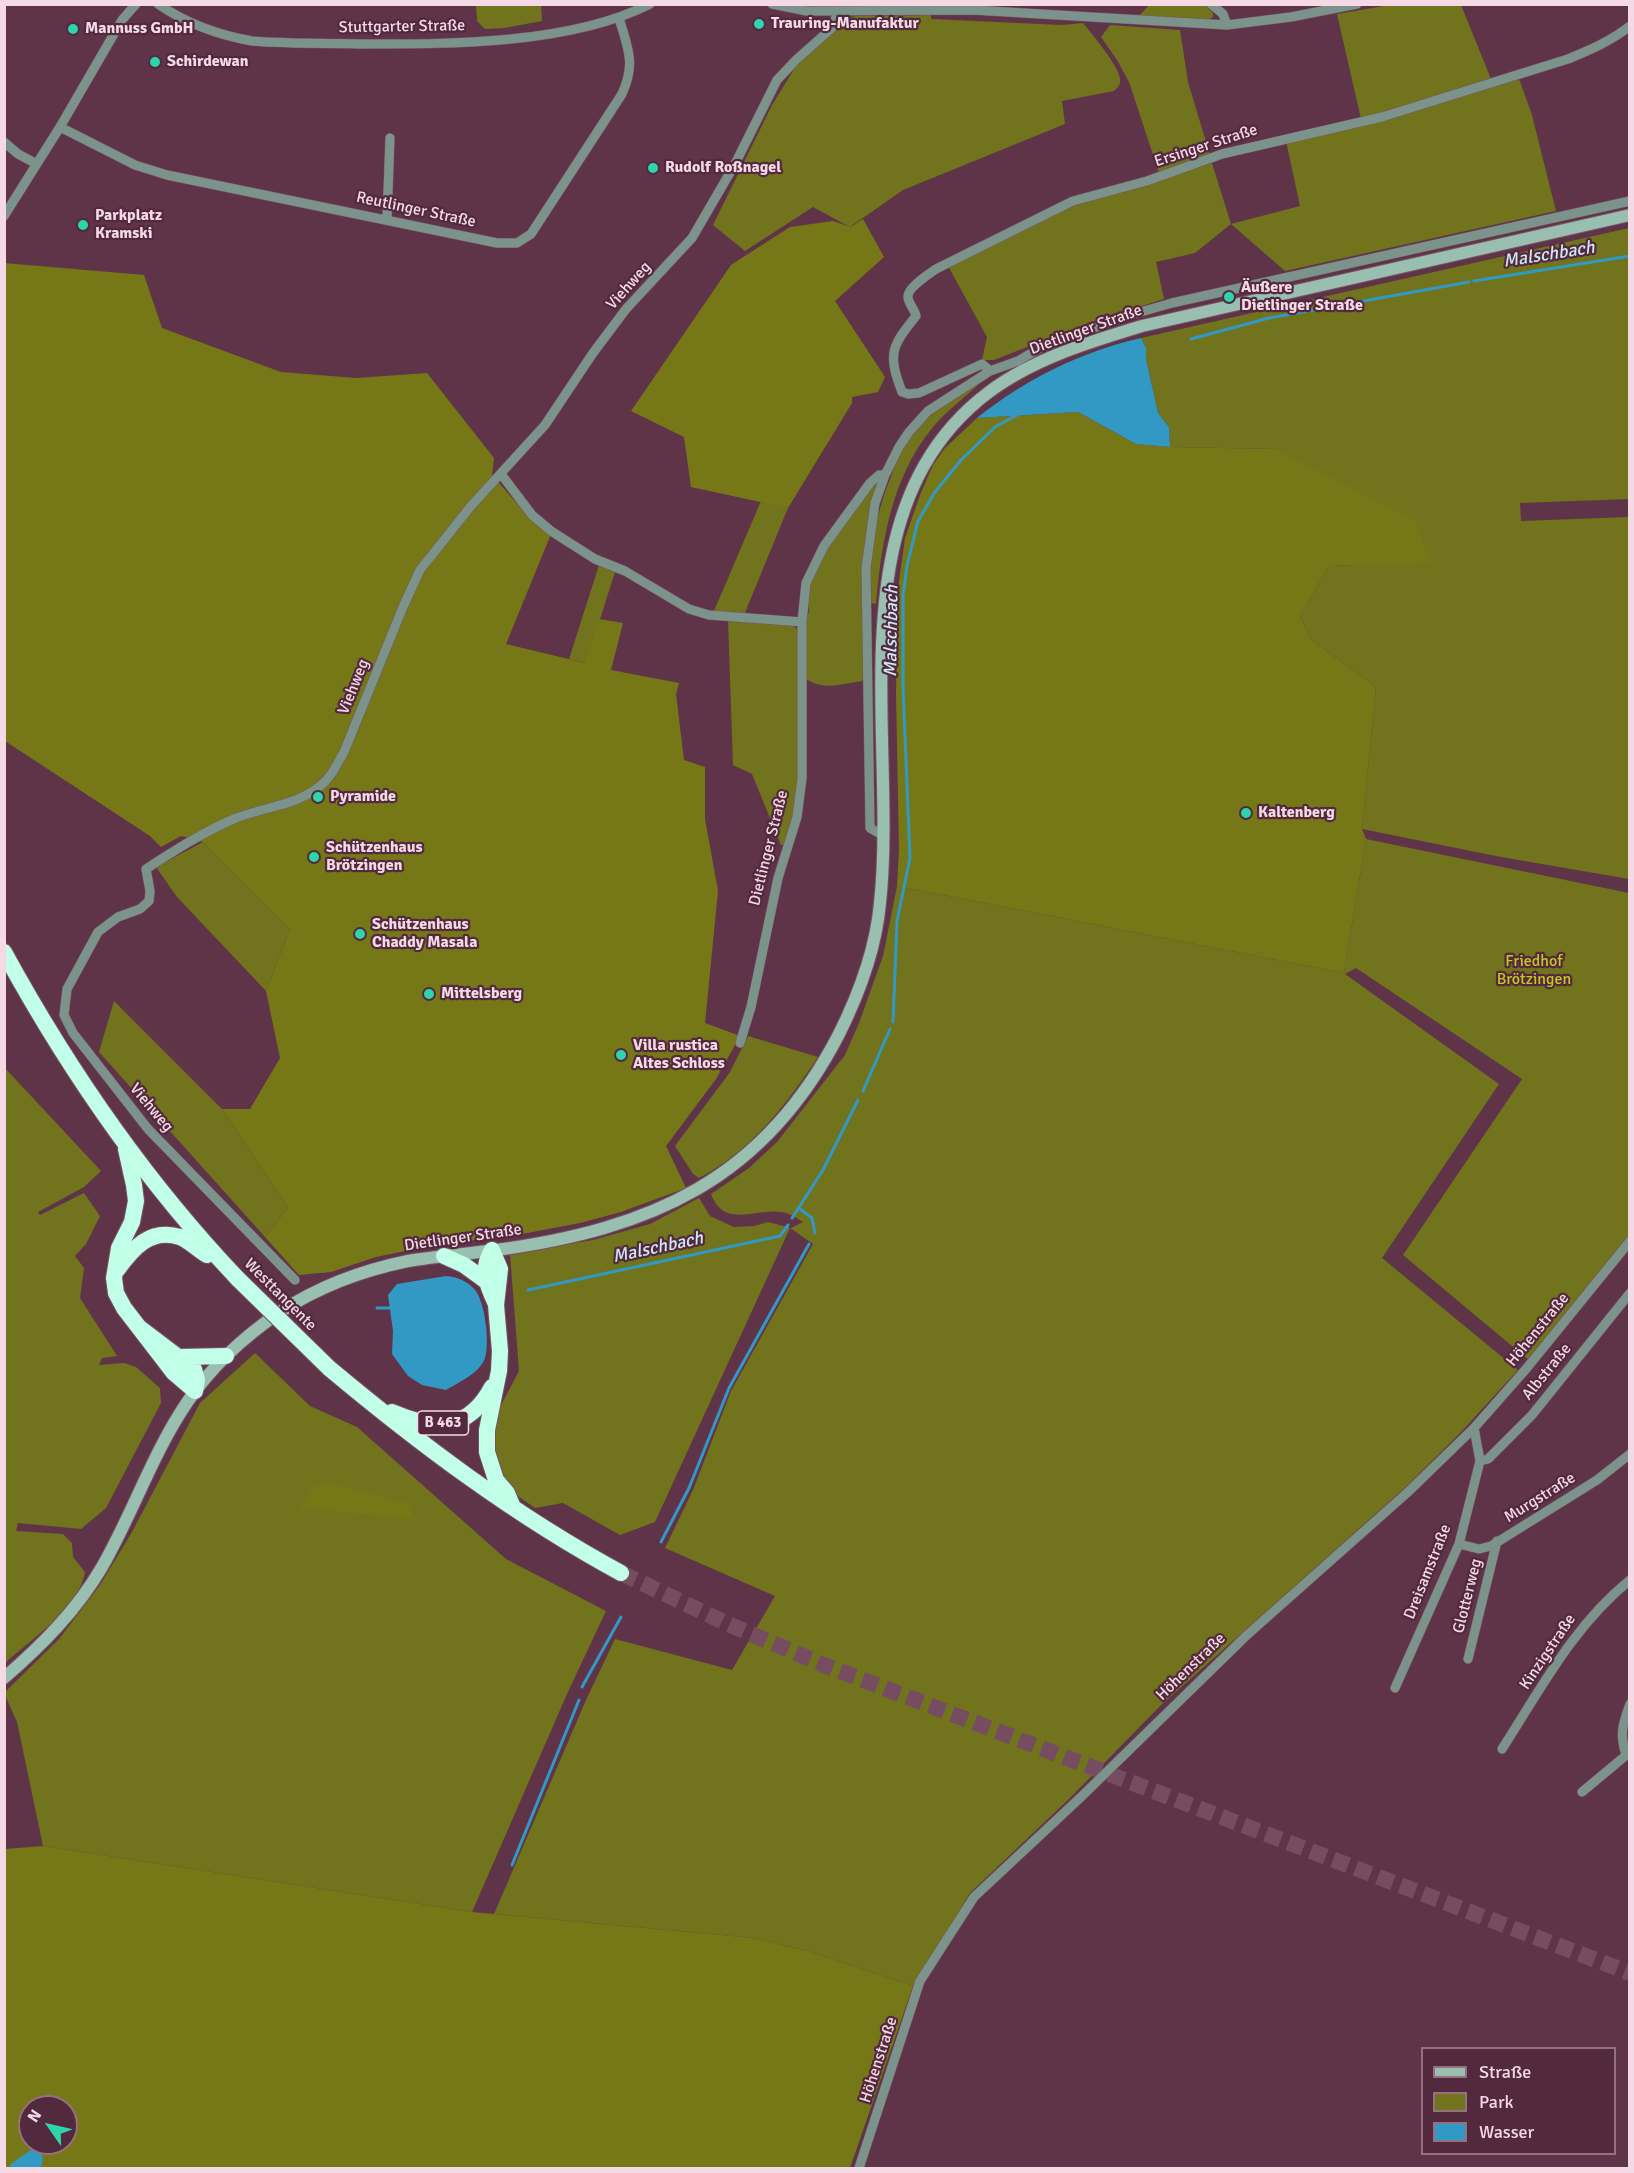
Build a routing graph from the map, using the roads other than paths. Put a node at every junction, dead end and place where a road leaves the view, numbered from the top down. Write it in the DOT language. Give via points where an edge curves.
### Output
graph roads {
  1 [pos="136,4"];
  2 [pos="158,4"];
  3 [pos="650,4"];
  4 [pos="772,4"];
  5 [pos="1210,4"];
  6 [pos="1357,4"];
  7 [pos="838,11"];
  8 [pos="619,18"];
  9 [pos="1227,25"];
  10 [pos="1629,26"];
  11 [pos="60,127"];
  12 [pos="390,138"];
  13 [pos="4,142"];
  14 [pos="37,164"];
  15 [pos="1629,201"];
  16 [pos="1629,215"];
  17 [pos="4,216"];
  18 [pos="387,219"];
  19 [pos="990,371"];
  20 [pos="902,392"];
  21 [pos="501,474"];
  22 [pos="885,475"];
  23 [pos="802,622"];
  24 [pos="884,836"];
  25 [pos="4,952"];
  26 [pos="740,1043"];
  27 [pos="124,1142"];
  28 [pos="1629,1241"];
  29 [pos="492,1250"];
  30 [pos="444,1256"];
  31 [pos="115,1273"];
  32 [pos="233,1273"];
  33 [pos="295,1280"];
  34 [pos="486,1281"];
  35 [pos="1629,1293"];
  36 [pos="496,1305"];
  37 [pos="140,1328"];
  38 [pos="226,1356"];
  39 [pos="180,1357"];
  40 [pos="498,1375"];
  41 [pos="195,1391"];
  42 [pos="370,1403"];
  43 [pos="1474,1428"];
  44 [pos="1629,1454"];
  45 [pos="1480,1461"];
  46 [pos="513,1509"];
  47 [pos="1497,1542"];
  48 [pos="1459,1544"];
  49 [pos="621,1573"];
  50 [pos="1629,1580"];
  51 [pos="1468,1659"];
  52 [pos="4,1678"];
  53 [pos="1395,1688"];
  54 [pos="1629,1704"];
  55 [pos="1502,1749"];
  56 [pos="1628,1753"];
  57 [pos="1582,1792"];
  58 [pos="859,2169"];
  1 -- 11 [label="street" via="122,20"];
  2 -- 8 [label="street, Stuttgarter Straße" via="194,24 225,35 294,43 506,39 566,31"];
  3 -- 8 [label="street, Stuttgarter Straße"];
  4 -- 7 [label="street" via="807,11"];
  5 -- 9 [label="street" via="1223,14"];
  6 -- 9 [label="street"];
  7 -- 9 [label="street" via="973,10"];
  7 -- 21 [label="street, Viehweg" via="832,28 777,80 693,238 626,309 545,425"];
  8 -- 18 [label="street, Reutlinger Straße" via="631,66 628,81 531,234 522,241 503,244"];
  10 -- 20 [label="street, Ersinger Straße" via="1568,59 1382,117 1222,154 1147,181 1074,201 960,257 922,278 908,294 916,316 897,339 893,357"];
  11 -- 14 [label="street"];
  11 -- 18 [label="street, Reutlinger Straße" via="150,170"];
  12 -- 18 [label="street"];
  13 -- 14 [label="street"];
  14 -- 17 [label="street"];
  15 -- 19 [label="street, Dietlinger Straße" via="1172,303 1076,334"];
  16 -- 24 [label="main road, Dietlinger Straße" via="1142,326 1051,357 1008,379 973,405 935,448 920,472 897,526 891,555 882,636"];
  19 -- 20 [label="street, Dietlinger Straße" via="982,364 919,393"];
  19 -- 22 [label="street, Dietlinger Straße" via="924,416 898,447"];
  21 -- 23 [label="street" via="532,515 551,531 689,609 709,615"];
  21 -- 33 [label="street, Viehweg" via="420,570 333,773 301,798 235,818 146,869 149,901 98,932 66,989 64,1015 73,1033 141,1121"];
  22 -- 23 [label="street, Dietlinger Straße" via="870,483 824,546 806,583"];
  22 -- 24 [label="street, Dietlinger Straße" via="875,503 866,568 870,828"];
  23 -- 26 [label="street, Dietlinger Straße" via="799,802"];
  24 -- 29 [label="main road, Dietlinger Straße" via="880,909 872,948 851,1010 805,1090 768,1135 719,1176 640,1216 567,1239"];
  25 -- 27 [label="highway, Westtangente / B 463" via="88,1093"];
  27 -- 31 [label="highway, B 463" via="136,1201 132,1222 119,1248"];
  27 -- 32 [label="highway, Westtangente / B 463"];
  28 -- 43 [label="street, Höhenstraße"];
  29 -- 30 [label="main road, Dietlinger Straße"];
  29 -- 34 [label="highway" via="485,1262"];
  29 -- 36 [label="highway, B 463" via="500,1269"];
  30 -- 34 [label="highway"];
  30 -- 38 [label="main road, Dietlinger Straße" via="373,1270 328,1287 268,1320"];
  31 -- 32 [label="highway, B 463" via="135,1247 162,1235 180,1237"];
  31 -- 37 [label="highway, B 463" via="116,1293"];
  32 -- 42 [label="highway, Westtangente / B 463, bridge"];
  34 -- 36 [label="highway, B 463"];
  35 -- 45 [label="street, Albstraße" via="1532,1415 1488,1459"];
  36 -- 40 [label="highway, B 463"];
  37 -- 39 [label="highway, B 463"];
  37 -- 41 [label="highway, B 463" via="174,1373"];
  38 -- 39 [label="highway"];
  38 -- 41 [label="main road, Dietlinger Straße"];
  39 -- 41 [label="highway, B 463" via="194,1369"];
  40 -- 42 [label="highway, B 463" via="483,1402 468,1415 441,1424 426,1425"];
  40 -- 46 [label="highway, B 463" via="487,1430 487,1452 496,1480"];
  41 -- 52 [label="main road, Dietlinger Straße" via="160,1448 118,1538 90,1585 50,1635"];
  42 -- 46 [label="highway, Westtangente / B 463"];
  43 -- 45 [label="street, Dreisamstraße"];
  43 -- 58 [label="street, Höhenstraße" via="1408,1492 1246,1635 974,1897 920,1981"];
  44 -- 47 [label="street, Murgstraße" via="1597,1480"];
  45 -- 48 [label="street, Dreisamstraße"];
  46 -- 49 [label="highway, Westtangente / B 463"];
  47 -- 48 [label="street, Murgstraße" via="1479,1549"];
  47 -- 51 [label="street, Glotterweg"];
  48 -- 53 [label="street, Dreisamstraße"];
  50 -- 55 [label="street, Kinzigstraße" via="1581,1627"];
  54 -- 56 [label="street" via="1622,1728 1622,1742"];
  56 -- 57 [label="street"];
}
